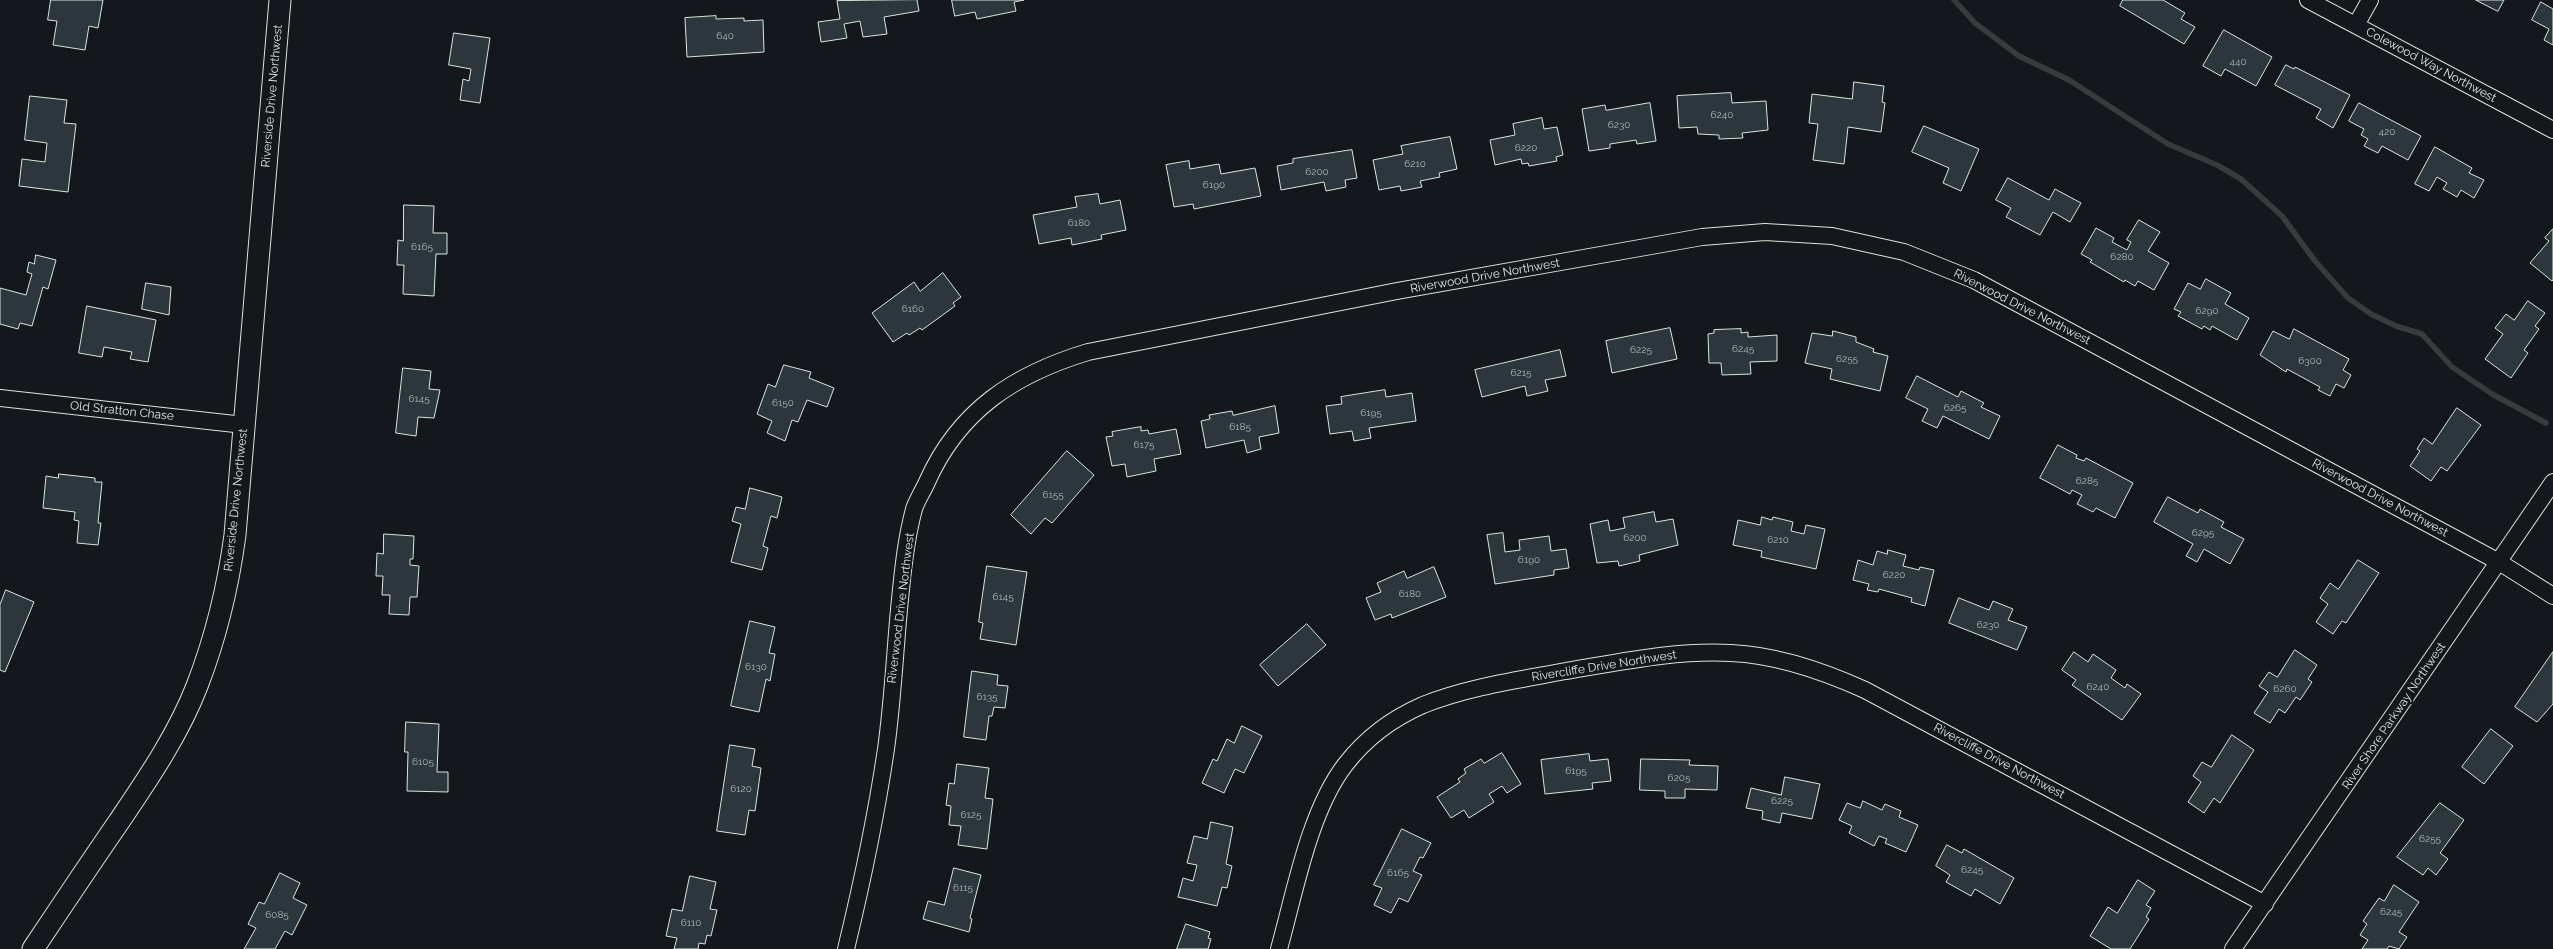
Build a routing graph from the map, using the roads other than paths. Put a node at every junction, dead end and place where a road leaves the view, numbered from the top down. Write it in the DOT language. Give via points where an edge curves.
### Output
graph roads {
  1 [pos="280,0"];
  2 [pos="2308,0"];
  3 [pos="2370,0"];
  4 [pos="2356,26"];
  5 [pos="2553,130"];
  6 [pos="0,398"];
  7 [pos="244,425"];
  8 [pos="2553,482"];
  9 [pos="2499,562"];
  10 [pos="2553,596"];
  11 [pos="2265,904"];
  12 [pos="33,949"];
  13 [pos="846,949"];
  14 [pos="1279,949"];
  15 [pos="2233,949"];
  1 -- 7 [label="street, Riverside Drive Northwest"];
  2 -- 4 [label="street, Colewood Way Northwest"];
  3 -- 4 [label="street"];
  4 -- 5 [label="street, Colewood Way Northwest"];
  6 -- 7 [label="street, Old Stratton Chase"];
  7 -- 12 [label="street, Riverside Drive Northwest" via="229,574 216,632 196,687 178,728 154,769"];
  8 -- 9 [label="street, River Shore Parkway Northwest"];
  9 -- 10 [label="street, Riverwood Drive Northwest"];
  9 -- 11 [label="street, River Shore Parkway Northwest"];
  9 -- 13 [label="street, Riverwood Drive Northwest" via="1974,280 1904,252 1832,236 1765,232 1702,237 1088,352 1053,362 1010,384 984,403 937,460 915,508 905,547 886,749 866,863"];
  11 -- 14 [label="street, Rivercliffe Drive Northwest" via="1865,690 1830,675 1788,662 1732,653 1668,653 1496,684 1423,705 1376,734 1345,764 1328,791 1315,823"];
  11 -- 15 [label="street, River Shore Parkway Northwest"];
}
